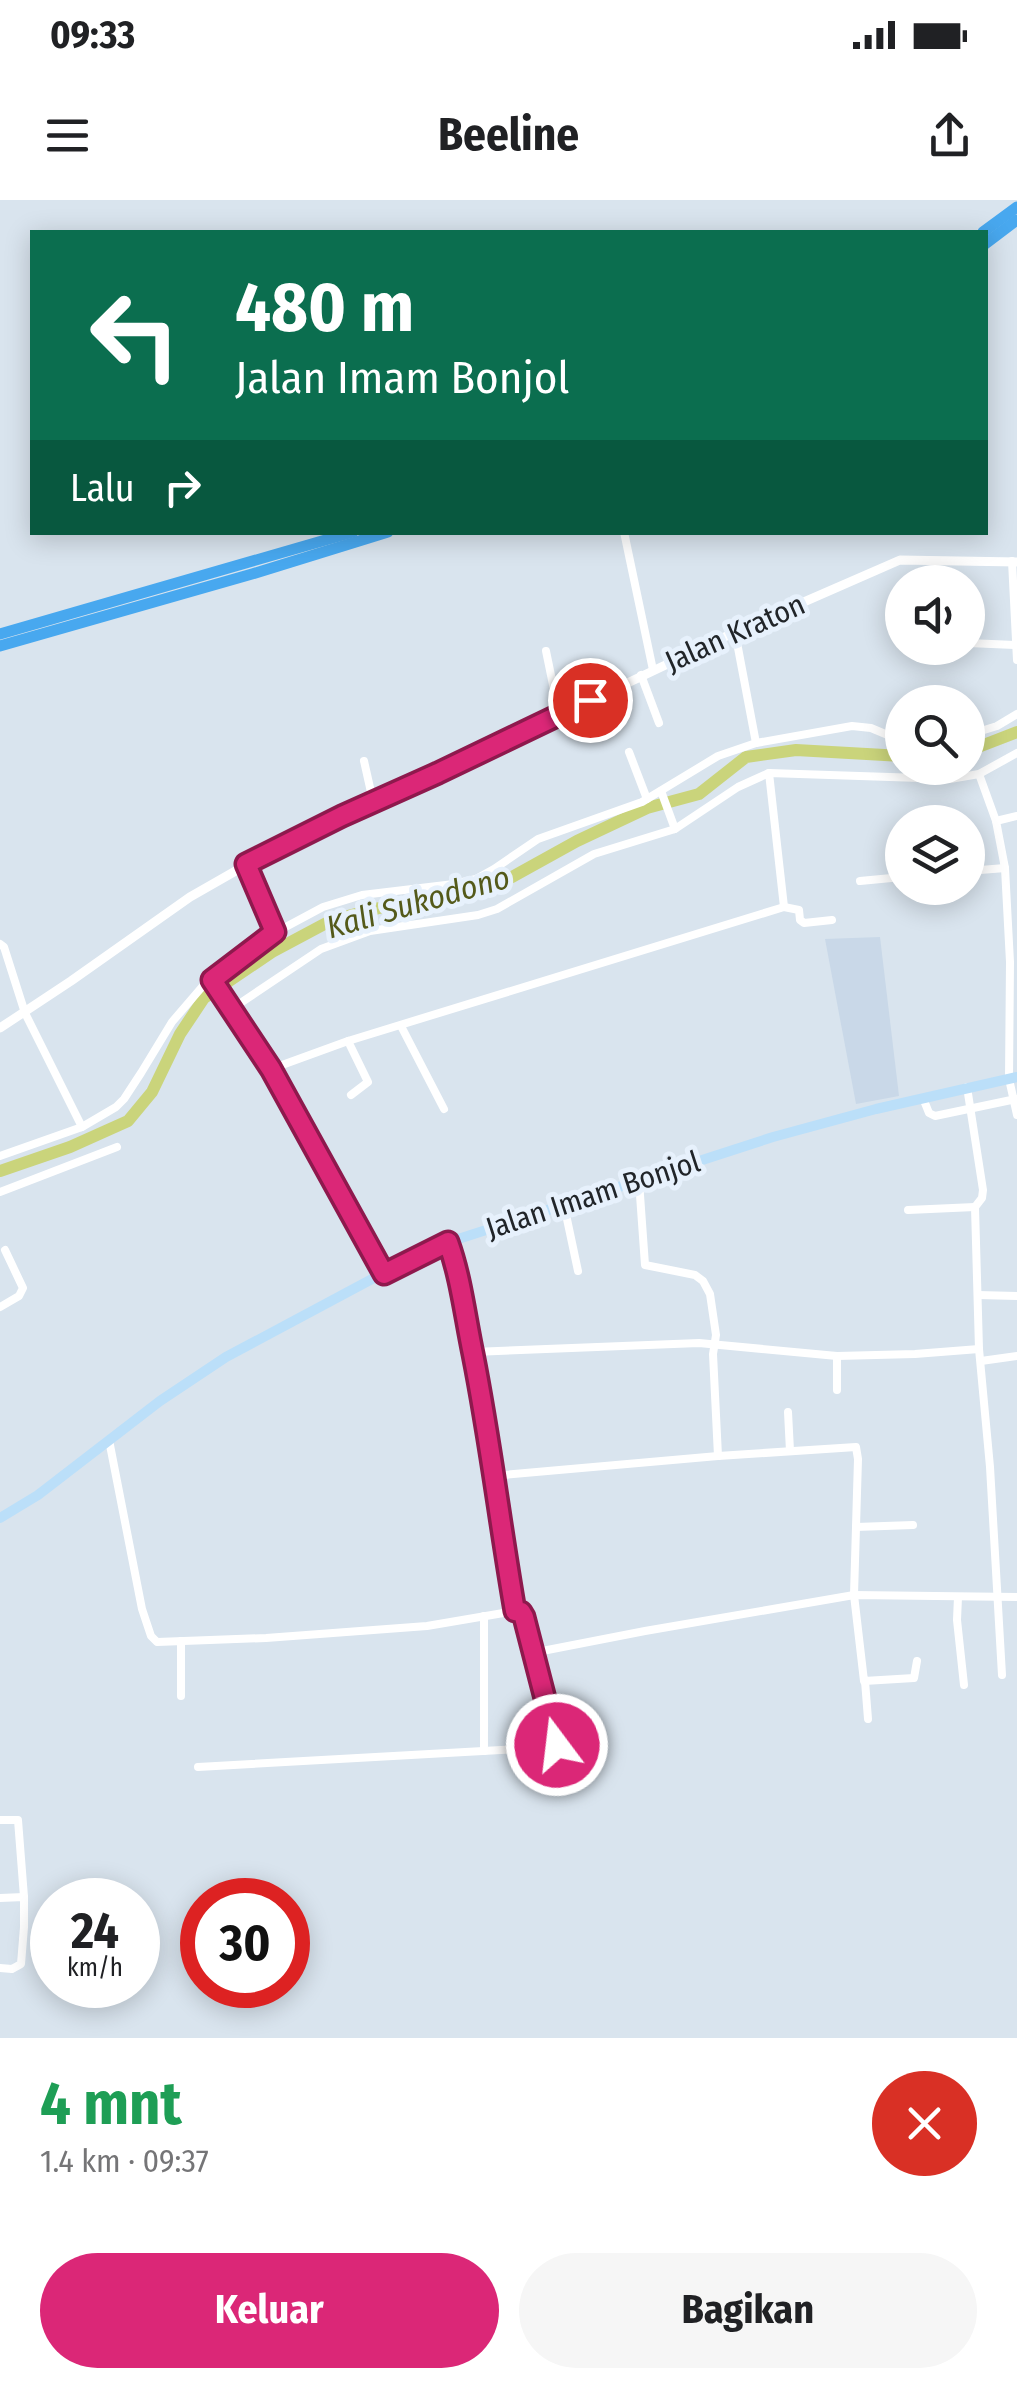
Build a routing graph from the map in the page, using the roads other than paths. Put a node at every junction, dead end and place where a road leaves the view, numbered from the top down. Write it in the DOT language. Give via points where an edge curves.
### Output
graph roads {
  1 [pos="1017,207"];
  2 [pos="1017,220"];
  3 [pos="986,230"];
  4 [pos="988,242"];
  5 [pos="343,535"];
  6 [pos="378,535"];
  7 [pos="625,535"];
  8 [pos="1014,561"];
  9 [pos="735,632"];
  10 [pos="0,634"];
  11 [pos="985,644"];
  12 [pos="1015,645"];
  13 [pos="0,646"];
  14 [pos="546,651"];
  15 [pos="1017,660"];
  16 [pos="653,670"];
  17 [pos="642,675"];
  18 [pos="602,694"];
  19 [pos="559,714"];
  20 [pos="1017,714"];
  21 [pos="659,723"];
  22 [pos="612,724"];
  23 [pos="985,729"];
  24 [pos="885,734"];
  25 [pos="756,743"];
  26 [pos="629,752"];
  27 [pos="1017,753"];
  28 [pos="364,761"];
  29 [pos="985,771"];
  30 [pos="770,772"];
  31 [pos="885,778"];
  32 [pos="983,785"];
  33 [pos="662,794"];
  34 [pos="647,799"];
  35 [pos="373,801"];
  36 [pos="1017,816"];
  37 [pos="996,820"];
  38 [pos="674,826"];
  39 [pos="246,864"];
  40 [pos="1005,868"];
  41 [pos="985,870"];
  42 [pos="885,879"];
  43 [pos="860,881"];
  44 [pos="784,907"];
  45 [pos="832,920"];
  46 [pos="275,932"];
  47 [pos="0,944"];
  48 [pos="213,983"];
  49 [pos="228,1008"];
  50 [pos="24,1013"];
  51 [pos="401,1026"];
  52 [pos="0,1028"];
  53 [pos="348,1042"];
  54 [pos="271,1069"];
  55 [pos="1013,1078"];
  56 [pos="968,1088"];
  57 [pos="351,1094"];
  58 [pos="923,1098"];
  59 [pos="1015,1099"];
  60 [pos="970,1108"];
  61 [pos="444,1109"];
  62 [pos="1017,1115"];
  63 [pos="82,1127"];
  64 [pos="117,1147"];
  65 [pos="0,1156"];
  66 [pos="639,1181"];
  67 [pos="0,1192"];
  68 [pos="564,1205"];
  69 [pos="975,1207"];
  70 [pos="908,1210"];
  71 [pos="448,1242"];
  72 [pos="5,1250"];
  73 [pos="578,1272"];
  74 [pos="384,1274"];
  75 [pos="978,1296"];
  76 [pos="1017,1296"];
  77 [pos="0,1307"];
  78 [pos="713,1343"];
  79 [pos="978,1348"];
  80 [pos="472,1352"];
  81 [pos="837,1356"];
  82 [pos="1017,1356"];
  83 [pos="981,1361"];
  84 [pos="837,1390"];
  85 [pos="788,1412"];
  86 [pos="109,1440"];
  87 [pos="790,1451"];
  88 [pos="718,1456"];
  89 [pos="492,1476"];
  90 [pos="0,1518"];
  91 [pos="912,1525"];
  92 [pos="856,1527"];
  93 [pos="854,1595"];
  94 [pos="958,1597"];
  95 [pos="996,1597"];
  96 [pos="1017,1597"];
  97 [pos="515,1611"];
  98 [pos="484,1616"];
  99 [pos="181,1641"];
  100 [pos="532,1653"];
  101 [pos="917,1661"];
  102 [pos="1002,1675"];
  103 [pos="865,1681"];
  104 [pos="964,1685"];
  105 [pos="181,1696"];
  106 [pos="868,1719"];
  107 [pos="484,1751"];
  108 [pos="198,1767"];
  109 [pos="0,1820"];
  110 [pos="24,1897"];
  111 [pos="0,1898"];
  112 [pos="0,1968"];
  1 -- 3 [label="highway"];
  2 -- 4 [label="highway"];
  5 -- 10 [label="highway"];
  6 -- 13 [label="highway"];
  7 -- 16 [label="street"];
  8 -- 9 [label="street, Jalan Kraton" via="900,560"];
  8 -- 12 [label="street"];
  9 -- 16 [label="street, Jalan Kraton"];
  9 -- 25 [label="street"];
  11 -- 12 [label="street"];
  12 -- 15 [label="street"];
  14 -- 19 [label="street"];
  16 -- 17 [label="street, Jalan Kraton"];
  17 -- 18 [label="street, Jalan Kraton"];
  17 -- 21 [label="street"];
  18 -- 19 [label="street, Jalan Kraton"];
  18 -- 22 [label="street"];
  19 -- 35 [label="street, Jalan Kraton"];
  20 -- 23 [label="street"];
  24 -- 25 [label="street" via="852,726"];
  25 -- 33 [label="street" via="718,756"];
  26 -- 34 [label="street"];
  27 -- 29 [label="street"];
  28 -- 35 [label="street"];
  30 -- 31 [label="street"];
  30 -- 38 [label="street"];
  30 -- 44 [label="street"];
  32 -- 37 [label="street"];
  33 -- 34 [label="street"];
  33 -- 38 [label="street"];
  34 -- 46 [label="street" via="550,834 476,878 340,900"];
  35 -- 39 [label="street, Jalan Kraton"];
  36 -- 37 [label="street"];
  37 -- 40 [label="street"];
  38 -- 49 [label="street" via="594,854 497,910 346,938"];
  39 -- 46 [label="street"];
  39 -- 50 [label="street, Jalan Kraton"];
  40 -- 41 [label="street"];
  40 -- 55 [label="street"];
  42 -- 43 [label="street"];
  44 -- 45 [label="street" via="799,910 804,924"];
  44 -- 51 [label="street"];
  46 -- 48 [label="street"];
  47 -- 50 [label="street"];
  48 -- 49 [label="street"];
  48 -- 63 [label="street" via="186,1003 124,1099"];
  49 -- 54 [label="street"];
  50 -- 52 [label="street, Jalan Kraton"];
  50 -- 63 [label="street"];
  51 -- 53 [label="street"];
  51 -- 61 [label="street"];
  53 -- 54 [label="street"];
  53 -- 57 [label="street" via="368,1082"];
  54 -- 74 [label="street"];
  55 -- 56 [label="main road, Jalan Imam Bonjol"];
  55 -- 59 [label="street"];
  56 -- 58 [label="main road, Jalan Imam Bonjol"];
  56 -- 60 [label="street"];
  58 -- 60 [label="street" via="935,1116"];
  58 -- 66 [label="main road, Jalan Imam Bonjol"];
  59 -- 60 [label="street"];
  59 -- 62 [label="street"];
  60 -- 69 [label="street" via="983,1190"];
  63 -- 65 [label="street"];
  64 -- 67 [label="street"];
  66 -- 68 [label="main road, Jalan Imam Bonjol"];
  66 -- 78 [label="street" via="645,1265 703,1281 712,1304"];
  68 -- 71 [label="main road, Jalan Imam Bonjol"];
  68 -- 73 [label="street"];
  69 -- 70 [label="street"];
  69 -- 75 [label="street"];
  71 -- 74 [label="main road, Jalan Imam Bonjol"];
  71 -- 80 [label="street"];
  72 -- 77 [label="street" via="22,1288"];
  74 -- 86 [label="main road, Jalan Imam Bonjol" via="226,1358"];
  75 -- 76 [label="street"];
  75 -- 79 [label="street"];
  78 -- 80 [label="street"];
  78 -- 81 [label="street"];
  78 -- 88 [label="street"];
  79 -- 81 [label="street"];
  79 -- 83 [label="street"];
  80 -- 89 [label="street"];
  81 -- 84 [label="street"];
  82 -- 83 [label="street"];
  83 -- 95 [label="street"];
  85 -- 87 [label="street"];
  86 -- 90 [label="main road, Jalan Imam Bonjol"];
  86 -- 99 [label="street" via="150,1636"];
  87 -- 88 [label="street"];
  87 -- 92 [label="street" via="856,1447"];
  88 -- 89 [label="street"];
  89 -- 97 [label="street"];
  91 -- 92 [label="street"];
  92 -- 93 [label="street"];
  93 -- 94 [label="street"];
  93 -- 100 [label="street"];
  93 -- 103 [label="street"];
  94 -- 95 [label="street"];
  94 -- 104 [label="street"];
  95 -- 96 [label="street"];
  95 -- 102 [label="street"];
  97 -- 98 [label="street"];
  97 -- 100 [label="street" via="524,1617"];
  98 -- 99 [label="street" via="426,1626"];
  98 -- 107 [label="street"];
  99 -- 105 [label="street"];
  100 -- 107 [label="street" via="556,1746"];
  101 -- 103 [label="street" via="914,1678"];
  103 -- 106 [label="street"];
  107 -- 108 [label="street"];
  109 -- 110 [label="street" via="18,1820"];
  110 -- 111 [label="street"];
  110 -- 112 [label="street" via="20,1964"];
}
